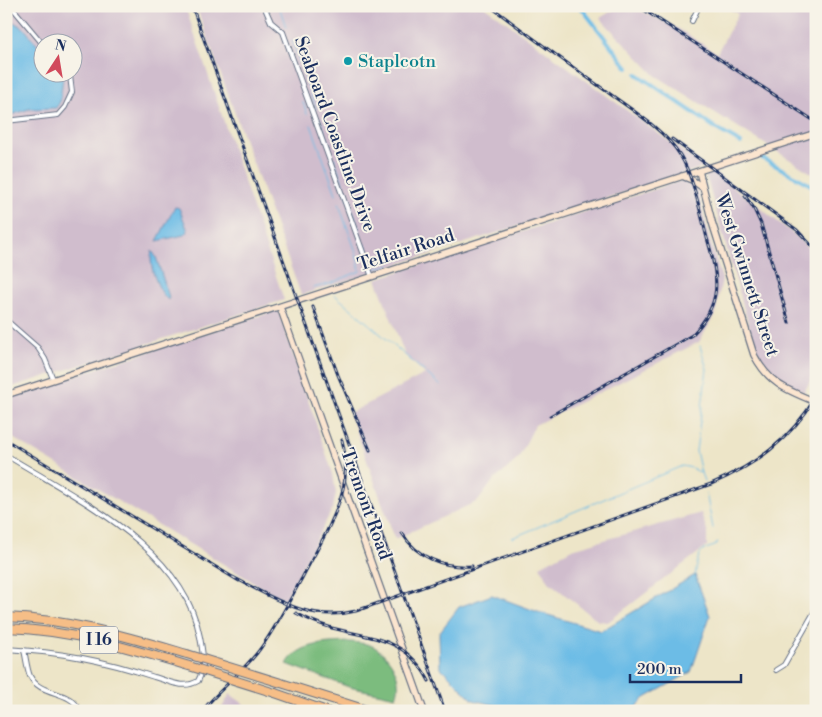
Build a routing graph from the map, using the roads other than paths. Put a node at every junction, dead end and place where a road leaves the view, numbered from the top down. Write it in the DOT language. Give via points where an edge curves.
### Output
graph roads {
  1 [pos="11,6"];
  2 [pos="264,6"];
  3 [pos="699,6"];
  4 [pos="692,20"];
  5 [pos="33,32"];
  6 [pos="71,82"];
  7 [pos="6,121"];
  8 [pos="816,133"];
  9 [pos="711,167"];
  10 [pos="698,171"];
  11 [pos="682,176"];
  12 [pos="702,187"];
  13 [pos="372,277"];
  14 [pos="280,307"];
  15 [pos="6,320"];
  16 [pos="54,379"];
  17 [pos="6,395"];
  18 [pos="816,402"];
  19 [pos="6,455"];
  20 [pos="816,609"];
  21 [pos="6,617"];
  22 [pos="6,628"];
  23 [pos="6,649"];
  24 [pos="24,650"];
  25 [pos="776,670"];
  26 [pos="80,711"];
  27 [pos="327,711"];
  28 [pos="370,711"];
  29 [pos="424,711"];
  1 -- 5 [label="street"];
  2 -- 13 [label="street, Seaboard Coastline Drive" via="271,22 284,32"];
  3 -- 4 [label="street"];
  6 -- 7 [label="street" via="72,92 58,114"];
  8 -- 9 [label="street, Telfair Road"];
  9 -- 10 [label="street, Telfair Road"];
  9 -- 12 [label="street"];
  10 -- 11 [label="street, Telfair Road"];
  10 -- 12 [label="street, West Gwinnett Street"];
  11 -- 12 [label="street"];
  11 -- 13 [label="street, Telfair Road"];
  12 -- 18 [label="street, West Gwinnett Street" via="754,356 774,381 789,392"];
  13 -- 14 [label="street, Telfair Road"];
  14 -- 16 [label="street, Telfair Road"];
  14 -- 29 [label="street, Tremont Road"];
  15 -- 16 [label="street" via="38,348"];
  16 -- 17 [label="street, Telfair Road"];
  19 -- 24 [label="street" via="114,522 147,548 185,594 196,620 204,662 198,681 186,686 73,655"];
  20 -- 25 [label="street" via="784,665"];
  21 -- 28 [label="highway, I 16, bridge" via="77,624 121,635"];
  22 -- 27 [label="highway, I 16, bridge" via="96,639"];
  23 -- 24 [label="street"];
  24 -- 26 [label="street" via="31,678 46,689 70,697"];
}
